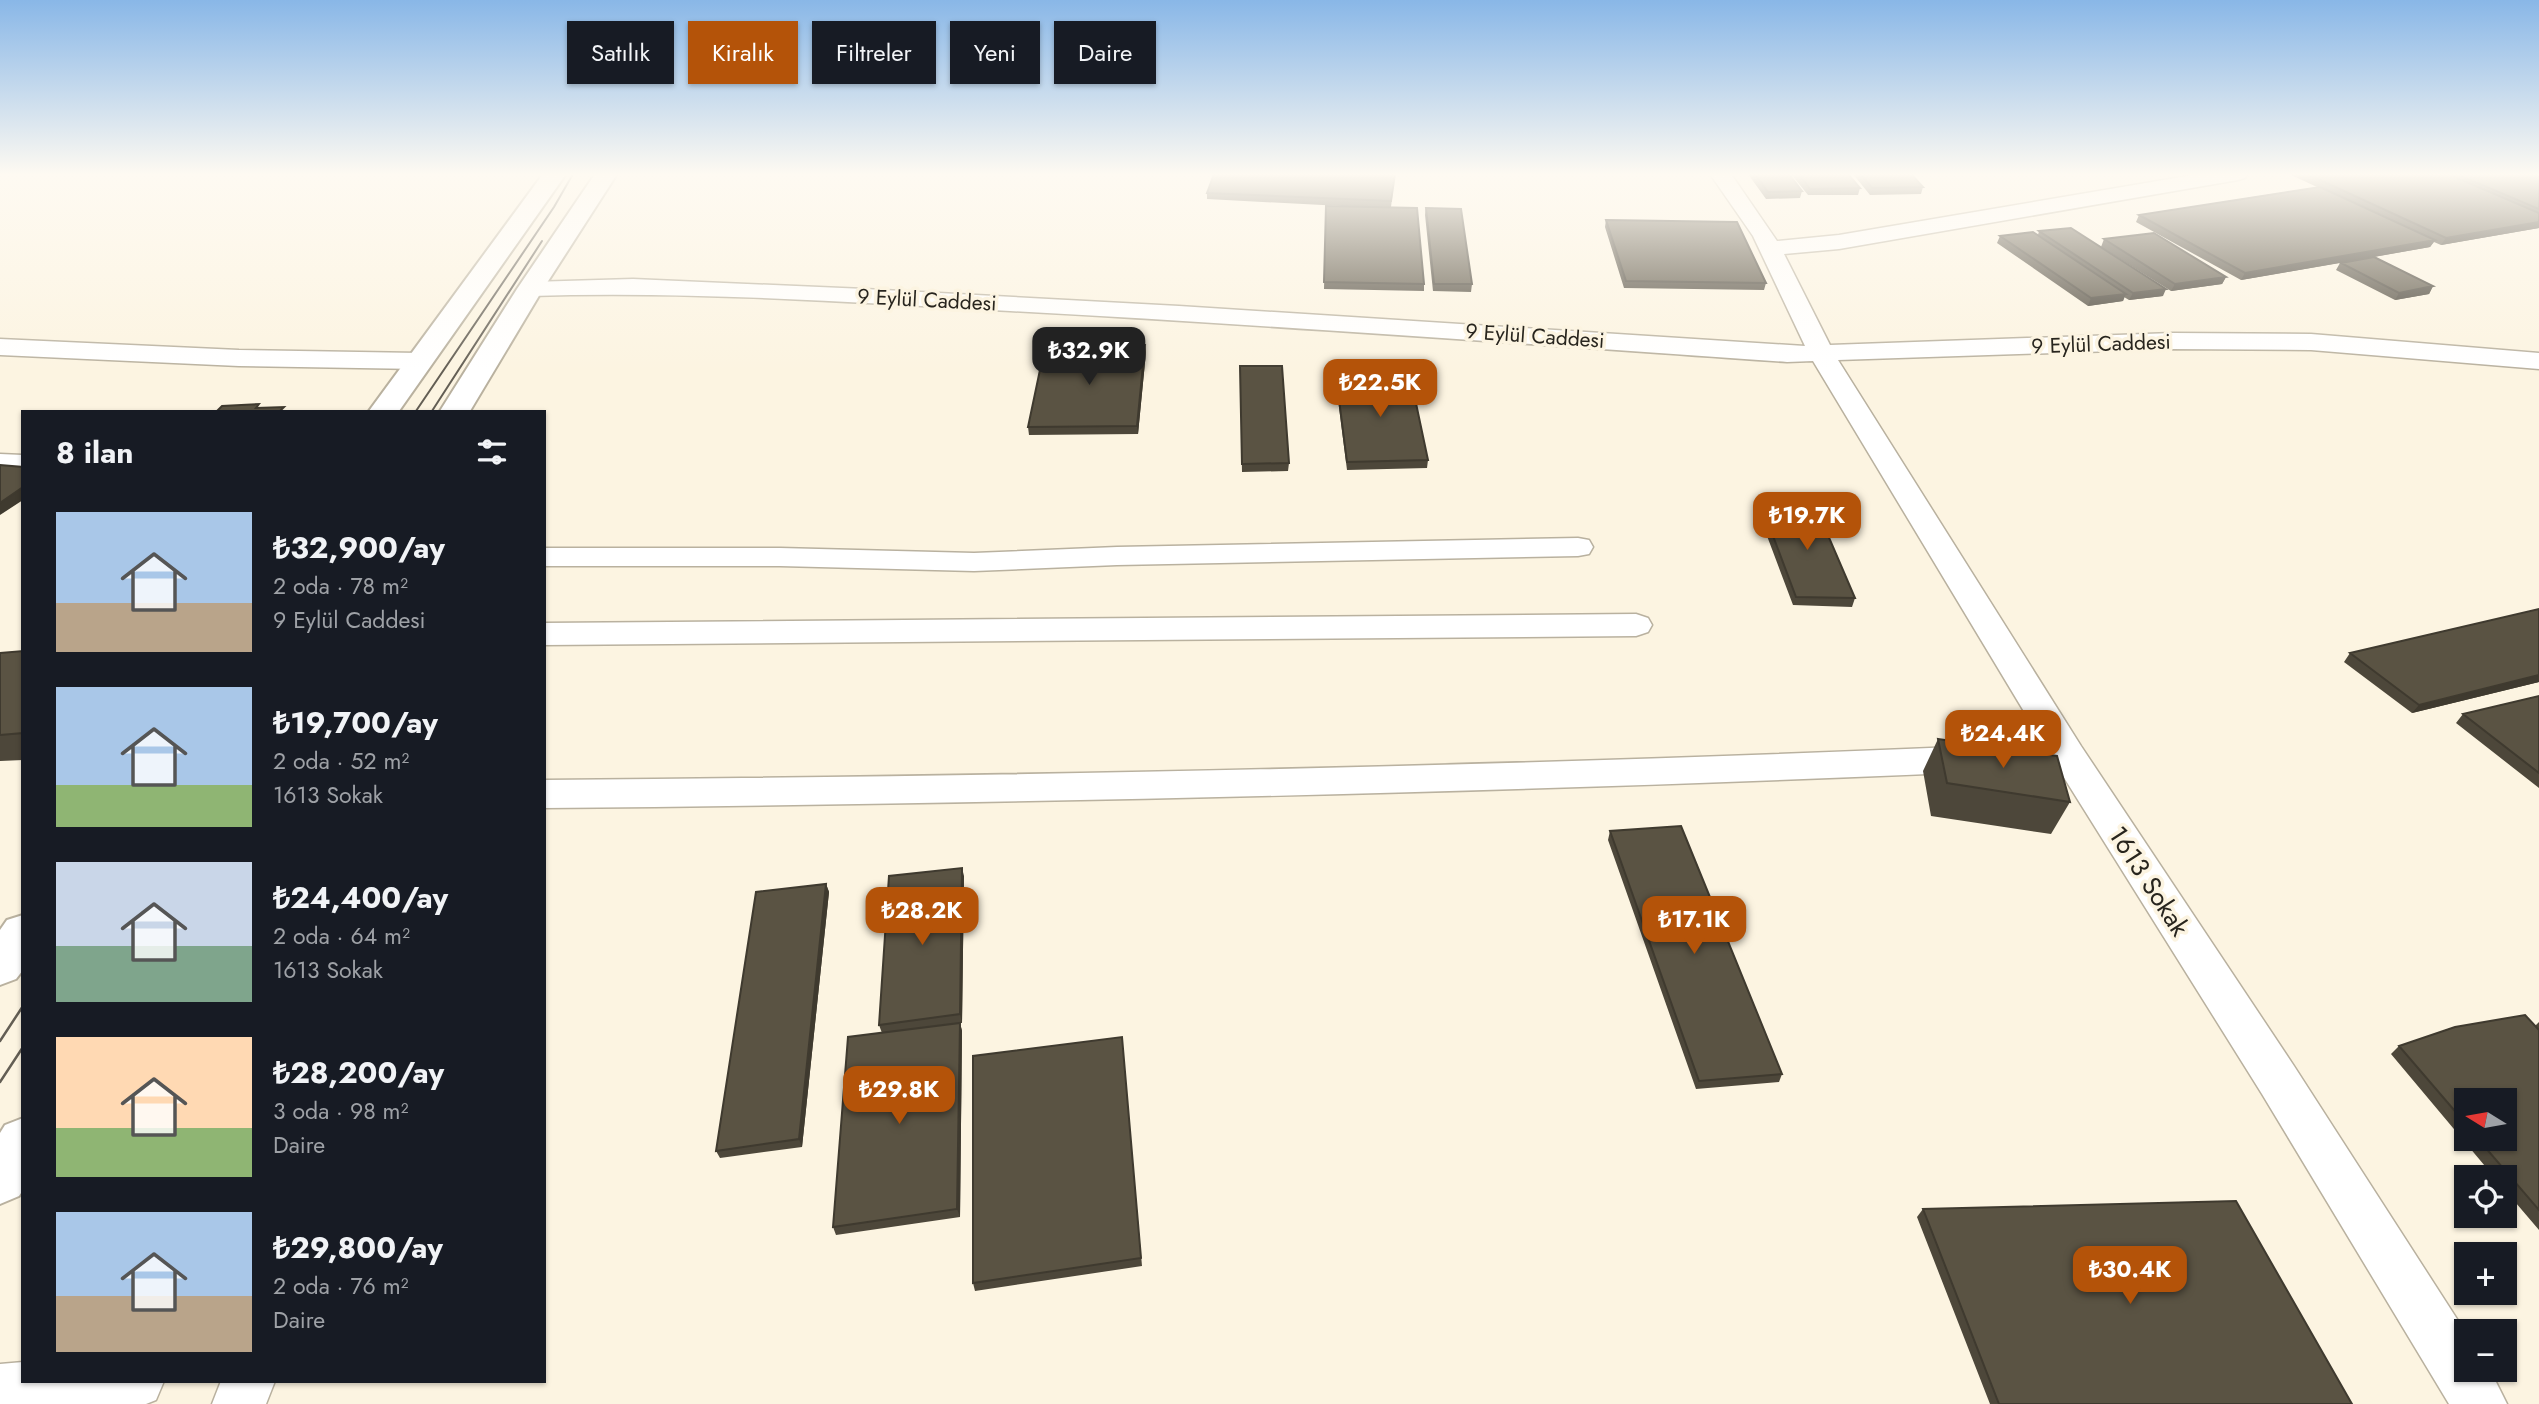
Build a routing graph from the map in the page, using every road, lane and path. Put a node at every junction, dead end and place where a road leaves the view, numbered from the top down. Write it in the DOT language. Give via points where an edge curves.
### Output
graph roads {
  1 [pos="507,240"];
  2 [pos="563,240"];
  3 [pos="1764,240"];
  4 [pos="1854,240"];
  5 [pos="1770,248"];
  6 [pos="530,289"];
  7 [pos="0,347"];
  8 [pos="1822,355"];
  9 [pos="419,360"];
  10 [pos="2539,361"];
  11 [pos="385,410"];
  12 [pos="456,410"];
  13 [pos="0,463"];
  14 [pos="21,464"];
  15 [pos="1578,547"];
  16 [pos="546,557"];
  17 [pos="1636,625"];
  18 [pos="546,634"];
  19 [pos="2068,755"];
  20 [pos="546,794"];
  21 [pos="21,936"];
  22 [pos="0,966"];
  23 [pos="21,1145"];
  24 [pos="0,1179"];
  25 [pos="110,1383"];
  26 [pos="247,1383"];
  27 [pos="0,1391"];
  28 [pos="239,1404"];
  29 [pos="2480,1404"];
  1 -- 9 [label="main road"];
  2 -- 6 [label="main road"];
  3 -- 5 [label="street, 1613 Sokak"];
  4 -- 5 [label="street"];
  5 -- 8 [label="street, 1613 Sokak"];
  6 -- 8 [label="street, 9 Eylül Caddesi" via="633,286 865,296"];
  6 -- 12 [label="main road"];
  7 -- 9 [label="street" via="239,358"];
  8 -- 10 [label="street, 9 Eylül Caddesi" via="2173,341 2297,341"];
  8 -- 19 [label="street, 1613 Sokak"];
  9 -- 11 [label="main road"];
  13 -- 14 [label="street"];
  15 -- 16 [label="street" via="974,562 780,556"];
  17 -- 18 [label="street"];
  19 -- 20 [label="street" via="1707,772 938,791"];
  19 -- 29 [label="street, 1613 Sokak"];
  21 -- 22 [label="main road"];
  23 -- 24 [label="main road"];
  25 -- 27 [label="street"];
  26 -- 28 [label="street"];
}
